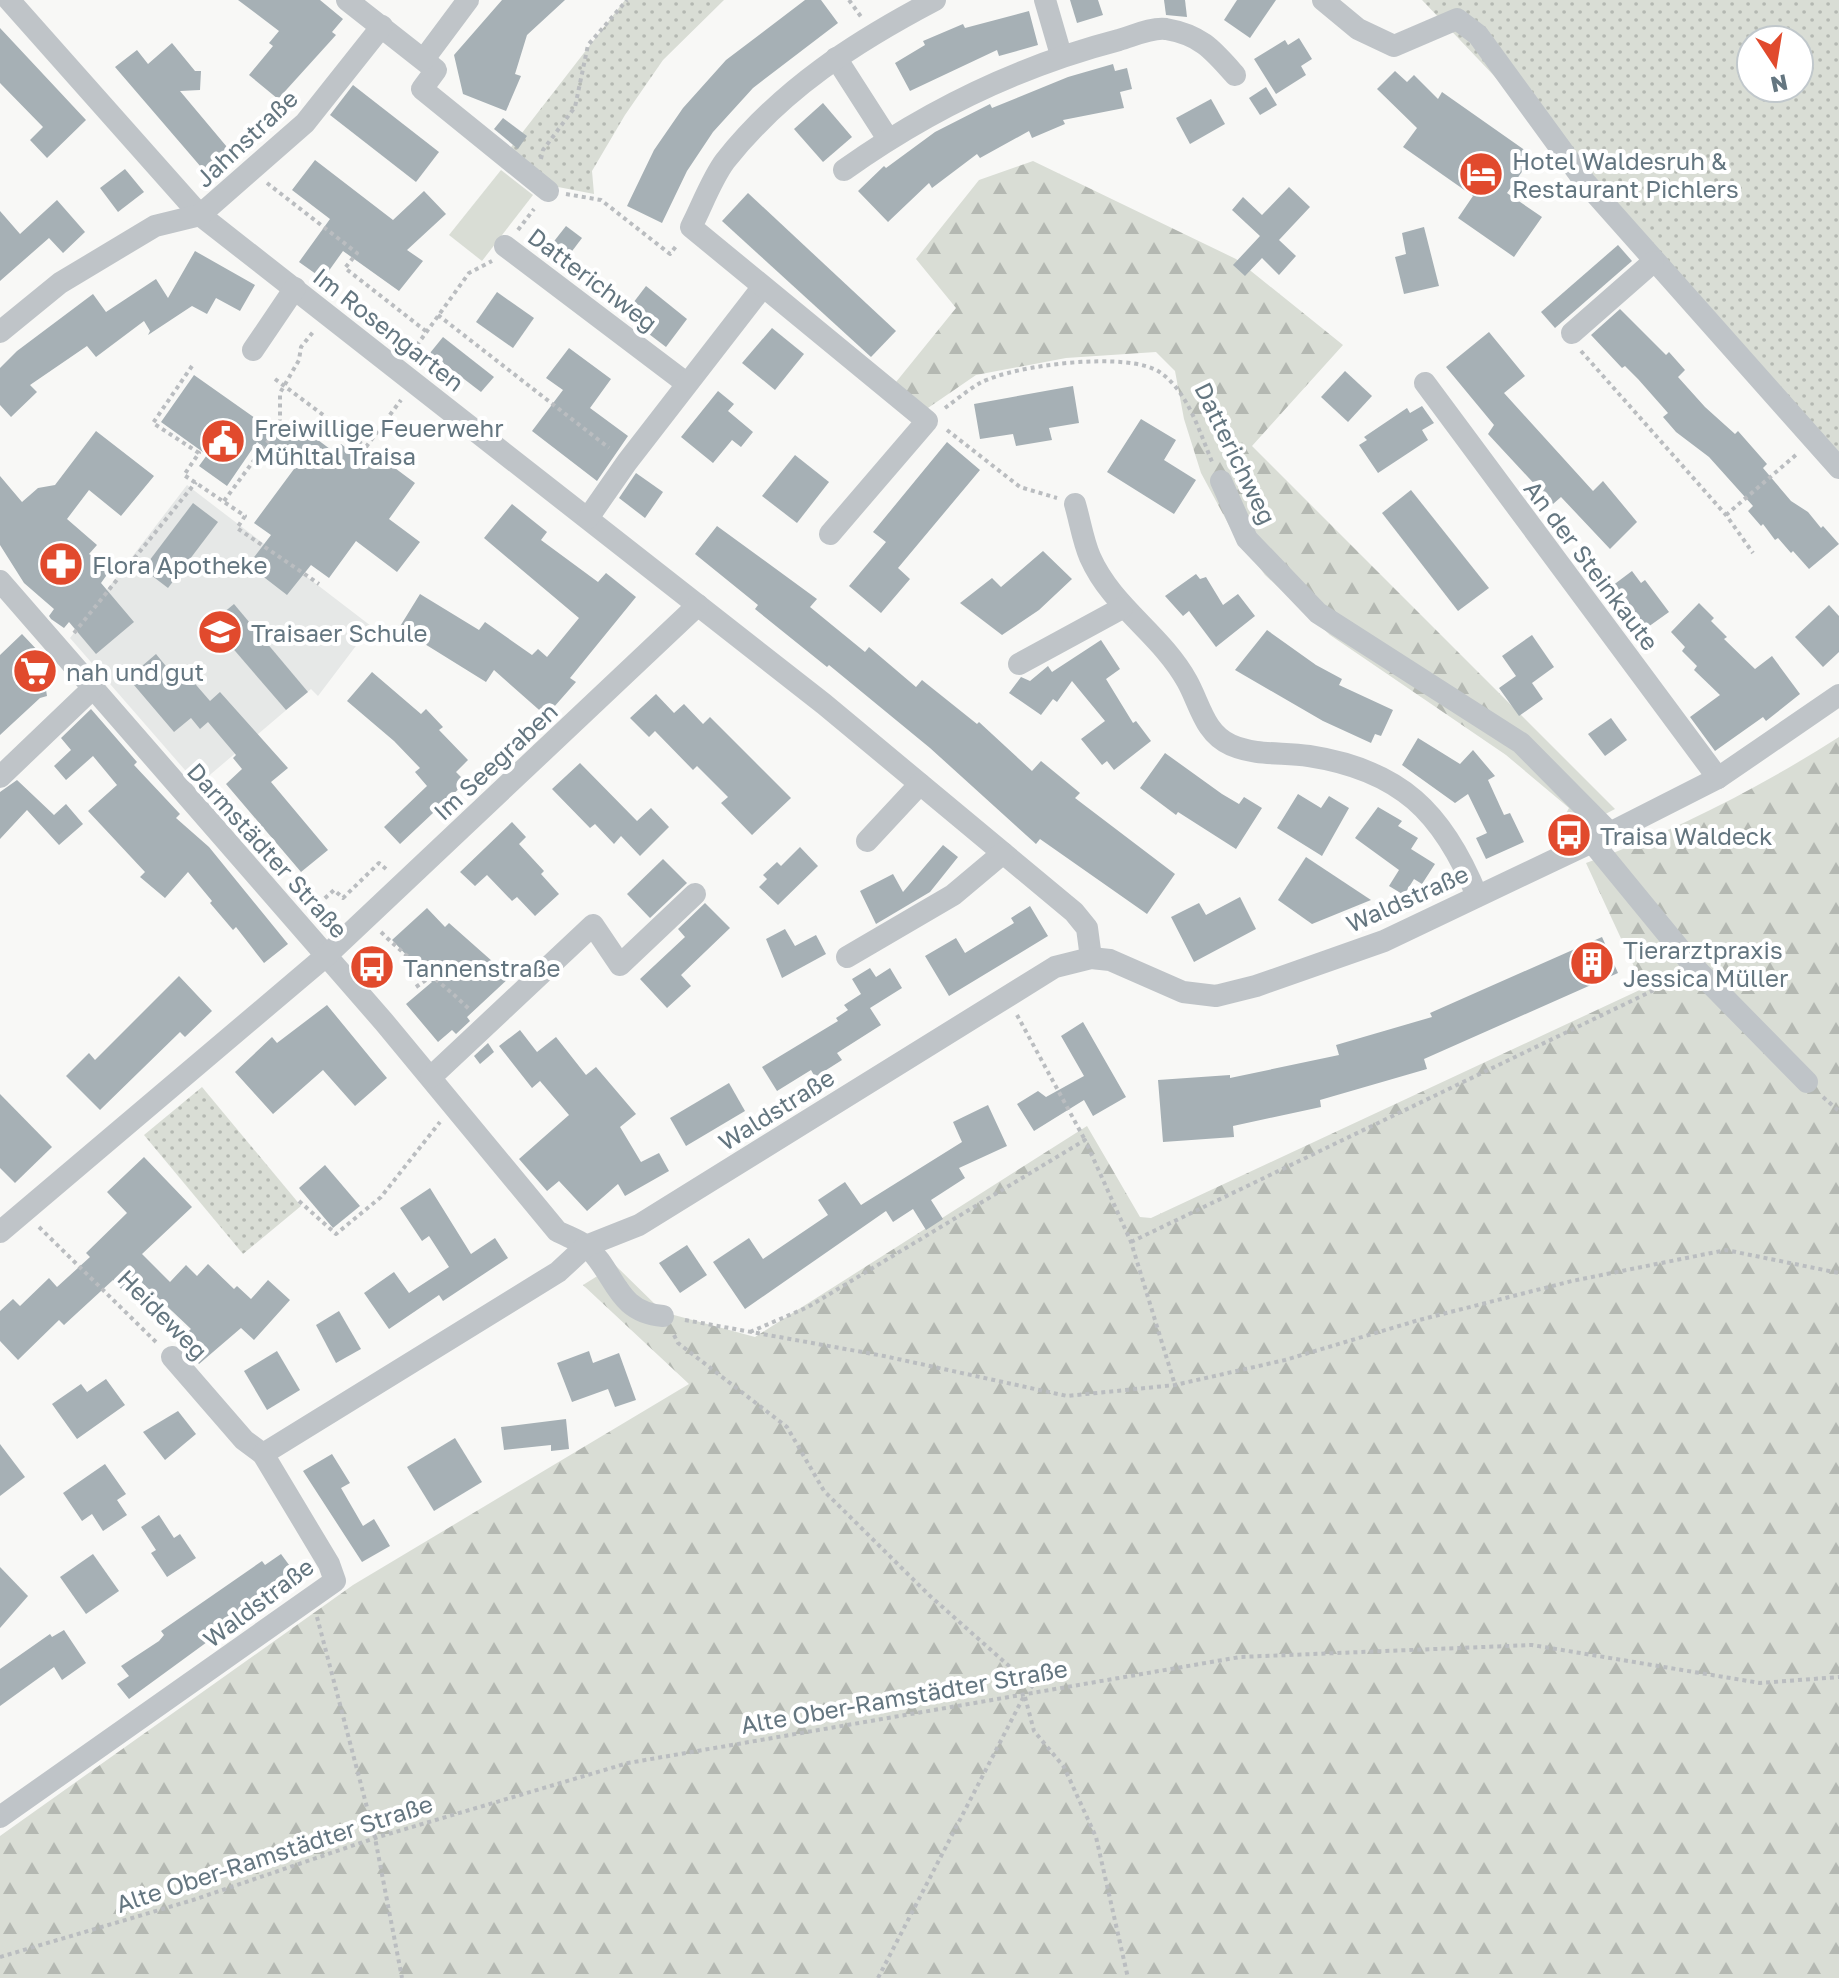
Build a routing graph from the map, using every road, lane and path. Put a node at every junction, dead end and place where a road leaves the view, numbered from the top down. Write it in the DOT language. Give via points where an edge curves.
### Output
graph roads {
  1 [pos="9,0"];
  2 [pos="347,0"];
  3 [pos="468,0"];
  4 [pos="627,0"];
  5 [pos="935,0"];
  6 [pos="1045,0"];
  7 [pos="1323,0"];
  8 [pos="382,26"];
  9 [pos="1061,55"];
  10 [pos="836,58"];
  11 [pos="424,59"];
  12 [pos="1235,75"];
  13 [pos="888,139"];
  14 [pos="844,170"];
  15 [pos="252,172"];
  16 [pos="543,187"];
  17 [pos="200,215"];
  18 [pos="505,246"];
  19 [pos="1653,262"];
  20 [pos="295,288"];
  21 [pos="761,289"];
  22 [pos="328,314"];
  23 [pos="438,315"];
  24 [pos="0,332"];
  25 [pos="427,332"];
  26 [pos="1572,333"];
  27 [pos="253,350"];
  28 [pos="192,366"];
  29 [pos="275,379"];
  30 [pos="415,382"];
  31 [pos="686,383"];
  32 [pos="1425,383"];
  33 [pos="285,385"];
  34 [pos="148,418"];
  35 [pos="927,421"];
  36 [pos="153,423"];
  37 [pos="1813,439"];
  38 [pos="627,462"];
  39 [pos="1839,468"];
  40 [pos="1221,481"];
  41 [pos="196,482"];
  42 [pos="224,501"];
  43 [pos="1075,504"];
  44 [pos="1726,515"];
  45 [pos="588,518"];
  46 [pos="830,534"];
  47 [pos="1753,553"];
  48 [pos="0,581"];
  49 [pos="319,584"];
  50 [pos="698,605"];
  51 [pos="1122,608"];
  52 [pos="60,652"];
  53 [pos="1019,664"];
  54 [pos="92,689"];
  55 [pos="1839,695"];
  56 [pos="0,777"];
  57 [pos="1718,778"];
  58 [pos="920,784"];
  59 [pos="1600,837"];
  60 [pos="867,841"];
  61 [pos="1003,853"];
  62 [pos="402,884"];
  63 [pos="695,894"];
  64 [pos="1477,896"];
  65 [pos="366,919"];
  66 [pos="298,922"];
  67 [pos="327,955"];
  68 [pos="847,957"];
  69 [pos="1091,958"];
  70 [pos="1697,970"];
  71 [pos="434,974"];
  72 [pos="416,987"];
  73 [pos="1007,995"];
  74 [pos="471,1012"];
  75 [pos="431,1077"];
  76 [pos="1807,1082"];
  77 [pos="455,1105"];
  78 [pos="1085,1140"];
  79 [pos="299,1201"];
  80 [pos="24,1212"];
  81 [pos="0,1232"];
  82 [pos="1131,1242"];
  83 [pos="586,1246"];
  84 [pos="1839,1273"];
  85 [pos="663,1316"];
  86 [pos="748,1333"];
  87 [pos="172,1357"];
  88 [pos="1175,1385"];
  89 [pos="263,1454"];
  90 [pos="313,1599"];
  91 [pos="1839,1677"];
  92 [pos="1037,1691"];
  93 [pos="1024,1694"];
  94 [pos="0,1817"];
  95 [pos="375,1838"];
  96 [pos="0,1957"];
  97 [pos="402,1978"];
  98 [pos="878,1978"];
  99 [pos="1128,1978"];
  1 -- 17 [label="street, Im Rosengarten"];
  2 -- 8 [label="street"];
  3 -- 11 [label="street"];
  4 -- 16 [label="path" via="588,45 575,107 543,150"];
  5 -- 10 [label="street"];
  6 -- 9 [label="street"];
  7 -- 19 [label="street" via="1358,29 1394,46 1457,19 1489,48 1585,182"];
  8 -- 11 [label="street"];
  8 -- 15 [label="street, Jahnstraße" via="305,123"];
  9 -- 12 [label="street" via="1163,28 1203,40"];
  9 -- 13 [label="street" via="965,95"];
  10 -- 13 [label="street"];
  10 -- 21 [label="street" via="791,90 724,163 691,227"];
  11 -- 16 [label="street" via="436,70 422,89"];
  13 -- 14 [label="street"];
  15 -- 17 [label="street, Jahnstraße"];
  15 -- 25 [label="path" via="357,253 345,268"];
  17 -- 20 [label="street, Im Rosengarten"];
  17 -- 24 [label="street, Jahnstraße" via="155,226 60,283"];
  18 -- 31 [label="street, Datterichweg"];
  19 -- 26 [label="street"];
  19 -- 37 [label="street"];
  20 -- 22 [label="street, Im Rosengarten"];
  20 -- 27 [label="street"];
  21 -- 31 [label="street"];
  21 -- 35 [label="street"];
  22 -- 30 [label="street, Im Rosengarten"];
  22 -- 33 [label="path" via="301,347"];
  23 -- 38 [label="path"];
  26 -- 44 [label="path" via="1573,343"];
  28 -- 36 [label="path"];
  29 -- 33 [label="path"];
  30 -- 33 [label="path" via="366,449"];
  30 -- 45 [label="street, Im Rosengarten"];
  31 -- 38 [label="street"];
  32 -- 57 [label="street, An der Steinkaute"];
  33 -- 42 [label="path" via="280,425"];
  34 -- 36 [label="path"];
  35 -- 40 [label="path, Datterichweg" via="982,382 1068,362 1137,364 1160,372 1174,386"];
  35 -- 43 [label="path" via="954,433 1020,487"];
  35 -- 46 [label="street"];
  36 -- 41 [label="path" via="199,453 184,475"];
  37 -- 39 [label="street"];
  37 -- 44 [label="path"];
  38 -- 45 [label="street"];
  40 -- 59 [label="street, Datterichweg" via="1247,539 1318,613 1521,743"];
  41 -- 42 [label="path"];
  41 -- 52 [label="path"];
  42 -- 49 [label="path" via="245,516 237,528"];
  43 -- 51 [label="street" via="1089,556"];
  44 -- 47 [label="path"];
  45 -- 50 [label="street, Im Rosengarten"];
  48 -- 52 [label="street, Darmstädter Straße"];
  50 -- 58 [label="street, Im Rosengarten"];
  50 -- 62 [label="street, Im Seegraben"];
  51 -- 53 [label="street"];
  51 -- 64 [label="street" via="1171,657 1215,734 1260,754 1351,763 1390,780 1440,825"];
  52 -- 54 [label="street, Darmstädter Straße"];
  54 -- 56 [label="street"];
  54 -- 66 [label="street, Darmstädter Straße"];
  55 -- 57 [label="street, Waldstraße"];
  57 -- 59 [label="street, Waldstraße"];
  58 -- 60 [label="street"];
  58 -- 61 [label="street, Im Rosengarten"];
  59 -- 64 [label="street, Waldstraße"];
  59 -- 70 [label="street, Datterichweg"];
  61 -- 68 [label="street" via="953,895"];
  61 -- 69 [label="street, Im Rosengarten" via="1074,912 1087,928"];
  62 -- 65 [label="street, Im Seegraben"];
  62 -- 66 [label="path" via="379,863 343,898 334,890"];
  63 -- 75 [label="street" via="620,965 593,925"];
  64 -- 69 [label="street, Waldstraße" via="1384,941 1216,996 1183,992 1110,960"];
  65 -- 67 [label="street, Im Seegraben"];
  65 -- 71 [label="path" via="412,963"];
  66 -- 67 [label="street, Darmstädter Straße"];
  67 -- 75 [label="street, Darmstädter Straße"];
  67 -- 80 [label="street"];
  69 -- 73 [label="street, Waldstraße" via="1055,967"];
  70 -- 76 [label="street, Datterichweg"];
  70 -- 82 [label="path"];
  71 -- 72 [label="path"];
  71 -- 74 [label="path"];
  73 -- 78 [label="path"];
  73 -- 83 [label="street, Waldstraße" via="639,1225"];
  75 -- 77 [label="street, Darmstädter Straße"];
  77 -- 79 [label="path" via="416,1147 381,1197 336,1234"];
  77 -- 83 [label="street, Darmstädter Straße" via="557,1231"];
  78 -- 82 [label="path"];
  78 -- 86 [label="path" via="808,1307"];
  80 -- 81 [label="street"];
  80 -- 87 [label="path, Heideweg"];
  82 -- 88 [label="path"];
  83 -- 85 [label="street, Darmstädter Straße" via="624,1298 643,1314"];
  83 -- 89 [label="street, Waldstraße" via="558,1272"];
  84 -- 88 [label="path" via="1726,1250 1558,1284"];
  85 -- 86 [label="path"];
  85 -- 92 [label="path" via="678,1343 787,1427 824,1491"];
  86 -- 88 [label="path" via="1067,1396"];
  87 -- 89 [label="street, Heideweg" via="244,1440"];
  89 -- 90 [label="street, Waldstraße" via="333,1572 335,1581"];
  90 -- 94 [label="street, Waldstraße"];
  90 -- 95 [label="path"];
  91 -- 92 [label="path, Alte Ober-Ramstädter Straße" via="1760,1683 1532,1645 1240,1657"];
  92 -- 93 [label="path, Alte Ober-Ramstädter Straße"];
  93 -- 95 [label="path, Alte Ober-Ramstädter Straße" via="628,1763"];
  93 -- 98 [label="path"];
  93 -- 99 [label="path" via="1034,1731 1064,1767 1096,1837"];
  95 -- 96 [label="path, Alte Ober-Ramstädter Straße" via="193,1900"];
  95 -- 97 [label="path"];
}
